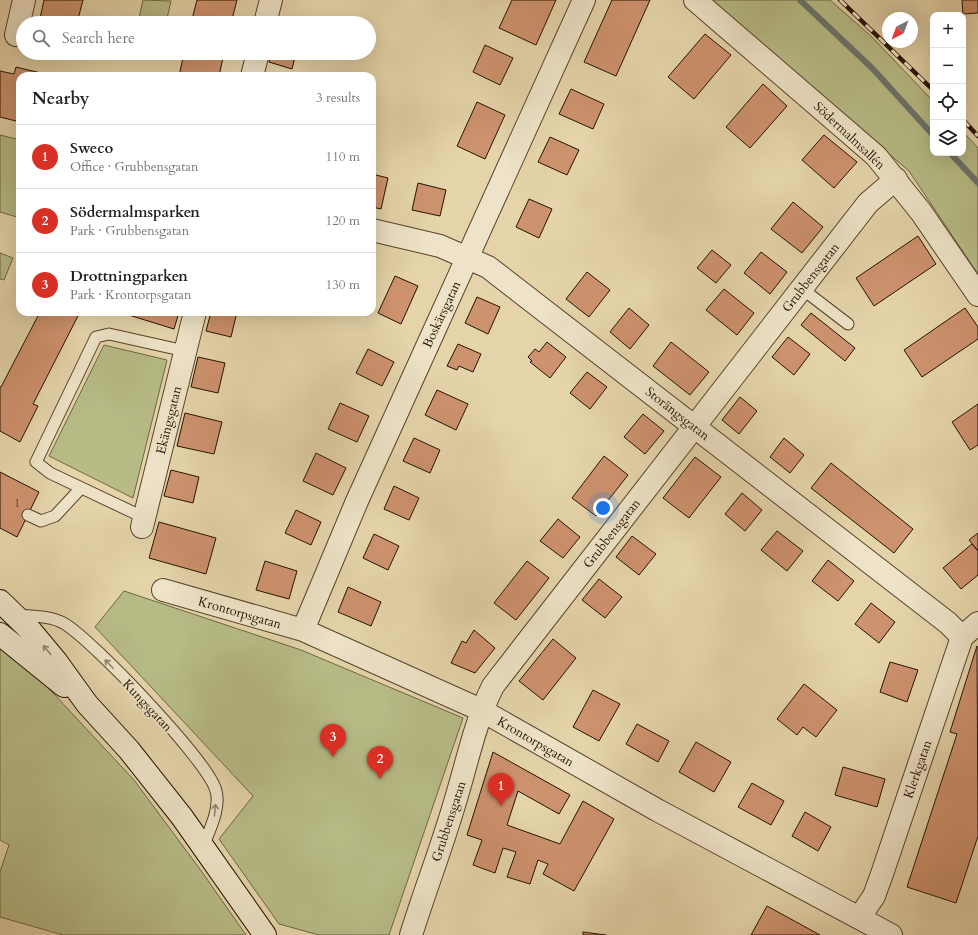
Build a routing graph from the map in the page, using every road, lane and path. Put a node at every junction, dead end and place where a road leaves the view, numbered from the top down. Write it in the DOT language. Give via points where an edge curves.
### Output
graph roads {
  1 [pos="24,0"];
  2 [pos="271,0"];
  3 [pos="584,0"];
  4 [pos="695,0"];
  5 [pos="20,16"];
  6 [pos="267,16"];
  7 [pos="256,60"];
  8 [pos="253,72"];
  9 [pos="896,179"];
  10 [pos="376,231"];
  11 [pos="468,258"];
  12 [pos="801,288"];
  13 [pos="978,295"];
  14 [pos="194,316"];
  15 [pos="848,324"];
  16 [pos="185,351"];
  17 [pos="695,426"];
  18 [pos="81,488"];
  19 [pos="28,515"];
  20 [pos="143,523"];
  21 [pos="163,590"];
  22 [pos="8,608"];
  23 [pos="302,630"];
  24 [pos="970,630"];
  25 [pos="0,634"];
  26 [pos="87,704"];
  27 [pos="481,710"];
  28 [pos="203,847"];
  29 [pos="859,918"];
  30 [pos="265,935"];
  31 [pos="411,935"];
  32 [pos="891,935"];
  1 -- 5 [label="street"];
  2 -- 6 [label="street"];
  3 -- 11 [label="street, Boskärsgatan"];
  4 -- 9 [label="street, Södermalmsallén" via="876,156"];
  7 -- 8 [label="street"];
  9 -- 12 [label="street, Grubbensgatan" via="868,203"];
  9 -- 13 [label="street, Södermalmsallén"];
  10 -- 11 [label="street, Storängsgatan" via="440,246"];
  11 -- 17 [label="street, Storängsgatan" via="488,267 518,289"];
  11 -- 23 [label="street, Boskärsgatan" via="357,501"];
  12 -- 15 [label="lane"];
  12 -- 17 [label="street, Grubbensgatan"];
  14 -- 16 [label="street, Ekängsgatan"];
  16 -- 18 [label="lane" via="109,334 96,337 36,462 50,473"];
  16 -- 20 [label="street, Ekängsgatan"];
  17 -- 24 [label="street, Storängsgatan" via="948,623"];
  17 -- 27 [label="street, Grubbensgatan" via="493,686"];
  18 -- 19 [label="lane" via="55,516 41,521"];
  18 -- 20 [label="lane"];
  21 -- 23 [label="street, Krontorpsgatan"];
  26 -- 22 [label="street, Kungsgatan, one-way" via="56,661"];
  28 -- 22 [label="lane, Kungsgatan, one-way" via="215,816 217,792 206,771 158,714 64,623"];
  23 -- 27 [label="street, Krontorpsgatan"];
  24 -- 29 [label="street, Klerkgatan" via="874,896"];
  25 -- 26 [label="street, Kungsgatan"];
  26 -- 28 [label="street, Kungsgatan" via="128,750"];
  27 -- 29 [label="street, Krontorpsgatan" via="657,810"];
  27 -- 31 [label="street, Grubbensgatan" via="475,739 448,826"];
  28 -- 30 [label="street, Kungsgatan"];
  29 -- 32 [label="street, Krontorpsgatan"];
}
